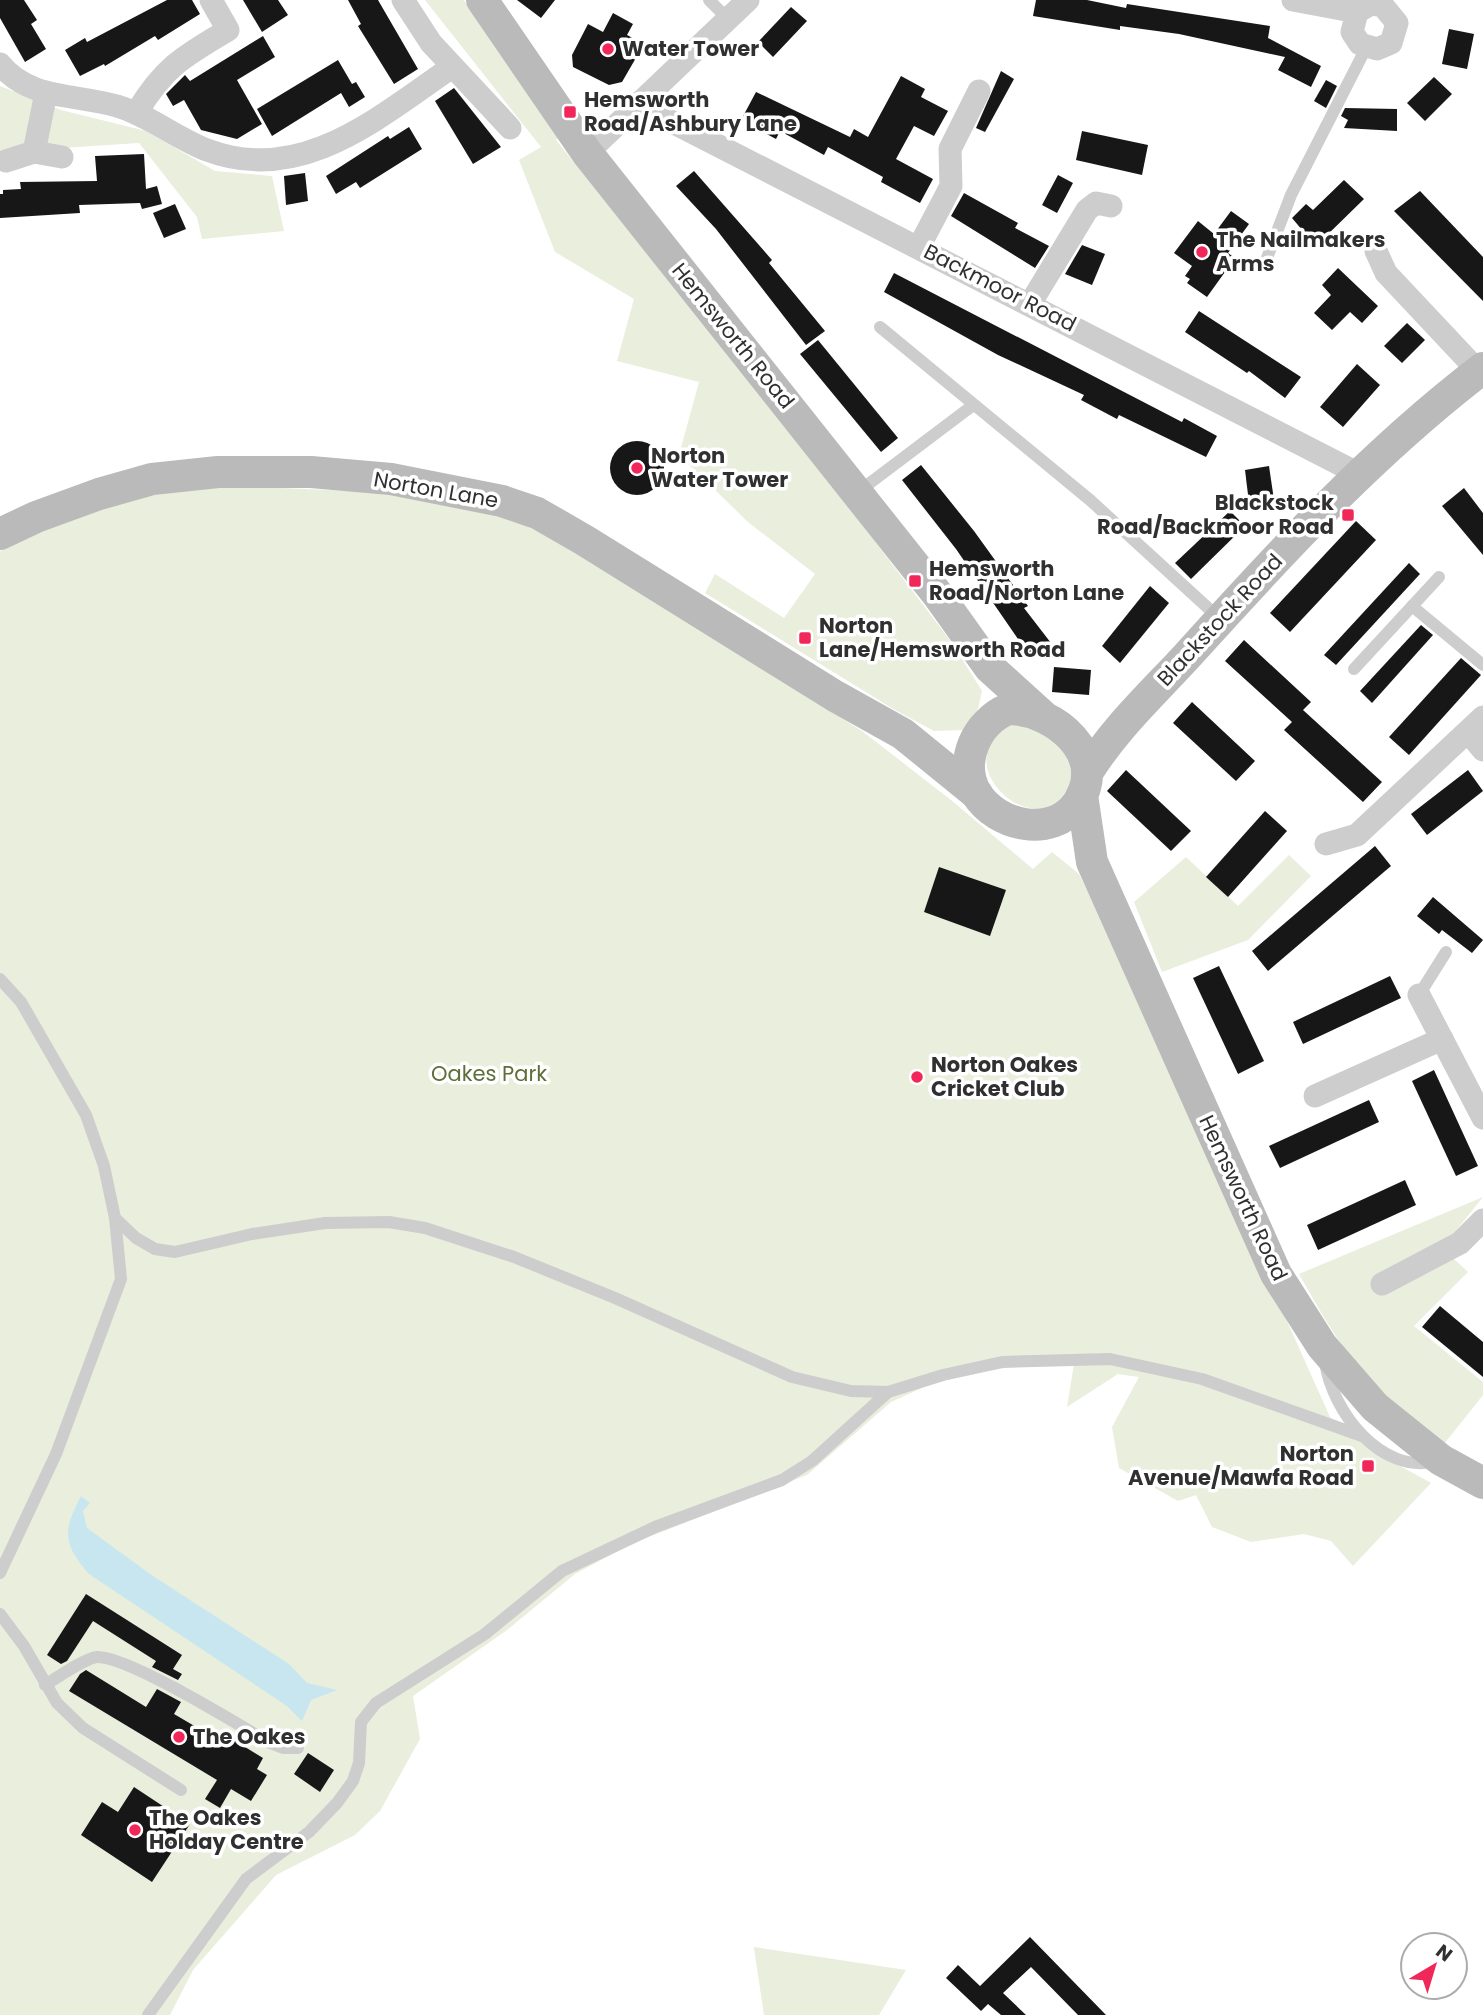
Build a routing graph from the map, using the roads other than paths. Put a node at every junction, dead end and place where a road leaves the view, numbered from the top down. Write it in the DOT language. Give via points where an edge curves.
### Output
graph roads {
  1 [pos="211,0"];
  2 [pos="403,0"];
  3 [pos="482,0"];
  4 [pos="709,0"];
  5 [pos="748,0"];
  6 [pos="1293,0"];
  7 [pos="1357,12"];
  8 [pos="728,19"];
  9 [pos="1366,48"];
  10 [pos="0,64"];
  11 [pos="452,67"];
  12 [pos="979,91"];
  13 [pos="47,93"];
  14 [pos="639,105"];
  15 [pos="137,112"];
  16 [pos="510,128"];
  17 [pos="34,152"];
  18 [pos="587,153"];
  19 [pos="62,157"];
  20 [pos="6,161"];
  21 [pos="1111,206"];
  22 [pos="919,247"];
  23 [pos="1376,251"];
  24 [pos="1267,258"];
  25 [pos="1030,304"];
  26 [pos="880,327"];
  27 [pos="1481,370"];
  28 [pos="972,406"];
  29 [pos="1359,474"];
  30 [pos="858,493"];
  31 [pos="0,534"];
  32 [pos="1439,577"];
  33 [pos="1412,606"];
  34 [pos="1220,619"];
  35 [pos="1483,665"];
  36 [pos="990,668"];
  37 [pos="1354,669"];
  38 [pos="1054,722"];
  39 [pos="1476,724"];
  40 [pos="984,726"];
  41 [pos="1118,729"];
  42 [pos="904,734"];
  43 [pos="1483,750"];
  44 [pos="1084,784"];
  45 [pos="977,794"];
  46 [pos="1040,826"];
  47 [pos="1326,844"];
  48 [pos="1092,862"];
  49 [pos="1446,951"];
  50 [pos="0,979"];
  51 [pos="1419,995"];
  52 [pos="1442,1039"];
  53 [pos="1477,1086"];
  54 [pos="1315,1096"];
  55 [pos="1483,1118"];
  56 [pos="115,1218"];
  57 [pos="1483,1220"];
  58 [pos="1382,1284"];
  59 [pos="1323,1347"];
  60 [pos="888,1392"];
  61 [pos="1362,1436"];
  62 [pos="1441,1460"];
  63 [pos="1477,1480"];
  64 [pos="0,1573"];
  65 [pos="0,1614"];
  66 [pos="45,1685"];
  67 [pos="298,1748"];
  68 [pos="181,1790"];
  69 [pos="148,2015"];
  1 -- 15 [label="street" via="228,30 177,61 156,81"];
  2 -- 11 [label="street"];
  3 -- 18 [label="street, Hemsworth Road"];
  4 -- 8 [label="lane"];
  5 -- 8 [label="street"];
  6 -- 7 [label="street"];
  7 -- 9 [label="street" via="1352,32"];
  7 -- 9 [label="street" via="1371,4 1383,6 1397,23 1391,43"];
  8 -- 14 [label="street" via="669,69"];
  9 -- 24 [label="lane" via="1292,195"];
  10 -- 13 [label="street" via="32,89"];
  11 -- 15 [label="street" via="350,136 303,156 277,161 241,159 207,150"];
  11 -- 16 [label="street"];
  12 -- 22 [label="street" via="950,149 951,186"];
  13 -- 15 [label="street"];
  13 -- 17 [label="street"];
  14 -- 18 [label="street"];
  14 -- 22 [label="street, Backmoor Road"];
  17 -- 19 [label="street"];
  17 -- 20 [label="street"];
  18 -- 30 [label="street, Hemsworth Road"];
  21 -- 25 [label="street" via="1096,203 1087,209"];
  22 -- 25 [label="street, Backmoor Road"];
  23 -- 27 [label="street, Blackstock Road" via="1386,273"];
  25 -- 29 [label="street, Backmoor Road"];
  26 -- 28 [label="lane"];
  27 -- 29 [label="street, Blackstock Road"];
  28 -- 30 [label="lane"];
  28 -- 34 [label="lane" via="1090,500"];
  29 -- 34 [label="street, Blackstock Road"];
  30 -- 36 [label="street, Hemsworth Road"];
  31 -- 42 [label="street, Norton Lane" via="99,494 152,479 218,472 311,472 460,490 537,513"];
  32 -- 33 [label="lane"];
  33 -- 35 [label="lane"];
  33 -- 37 [label="lane"];
  34 -- 41 [label="street, Blackstock Road"];
  36 -- 38 [label="street, Hemsworth Road"];
  36 -- 40 [label="street" via="995,692"];
  38 -- 40 [label="street" via="1009,709"];
  38 -- 41 [label="street" via="1094,734"];
  38 -- 44 [label="street" via="1082,752"];
  39 -- 43 [label="street"];
  39 -- 47 [label="street" via="1357,835"];
  40 -- 42 [label="street, Norton Lane" via="949,740"];
  40 -- 45 [label="street" via="969,762"];
  41 -- 44 [label="street, Blackstock Road"];
  42 -- 45 [label="street, Norton Lane"];
  44 -- 46 [label="street" via="1070,812"];
  44 -- 48 [label="street, Hemsworth Road"];
  45 -- 46 [label="street" via="1005,816"];
  46 -- 48 [label="street, Hemsworth Road"];
  48 -- 59 [label="street, Hemsworth Road" via="1276,1274"];
  49 -- 51 [label="lane"];
  50 -- 56 [label="lane" via="21,1002 86,1115 104,1166"];
  51 -- 52 [label="street"];
  52 -- 53 [label="street"];
  52 -- 54 [label="street"];
  53 -- 55 [label="street"];
  56 -- 60 [label="lane" via="155,1249 175,1252 325,1223 389,1222 425,1228 514,1257 615,1298 792,1377 851,1391"];
  56 -- 64 [label="lane" via="121,1279 56,1454"];
  57 -- 58 [label="street" via="1460,1243"];
  59 -- 61 [label="lane" via="1333,1394"];
  59 -- 62 [label="street, Hemsworth Road" via="1375,1407"];
  60 -- 61 [label="lane" via="1002,1362 1110,1359 1202,1379"];
  60 -- 69 [label="lane" via="813,1461 782,1480 655,1527 562,1571 485,1634 376,1703 361,1722 359,1763 337,1803 309,1832 246,1879"];
  61 -- 62 [label="lane" via="1387,1453 1419,1465"];
  62 -- 63 [label="street, Hemsworth Road"];
  65 -- 66 [label="lane"];
  66 -- 67 [label="lane" via="97,1657 117,1661 270,1743"];
  66 -- 68 [label="lane" via="83,1728"];
}
